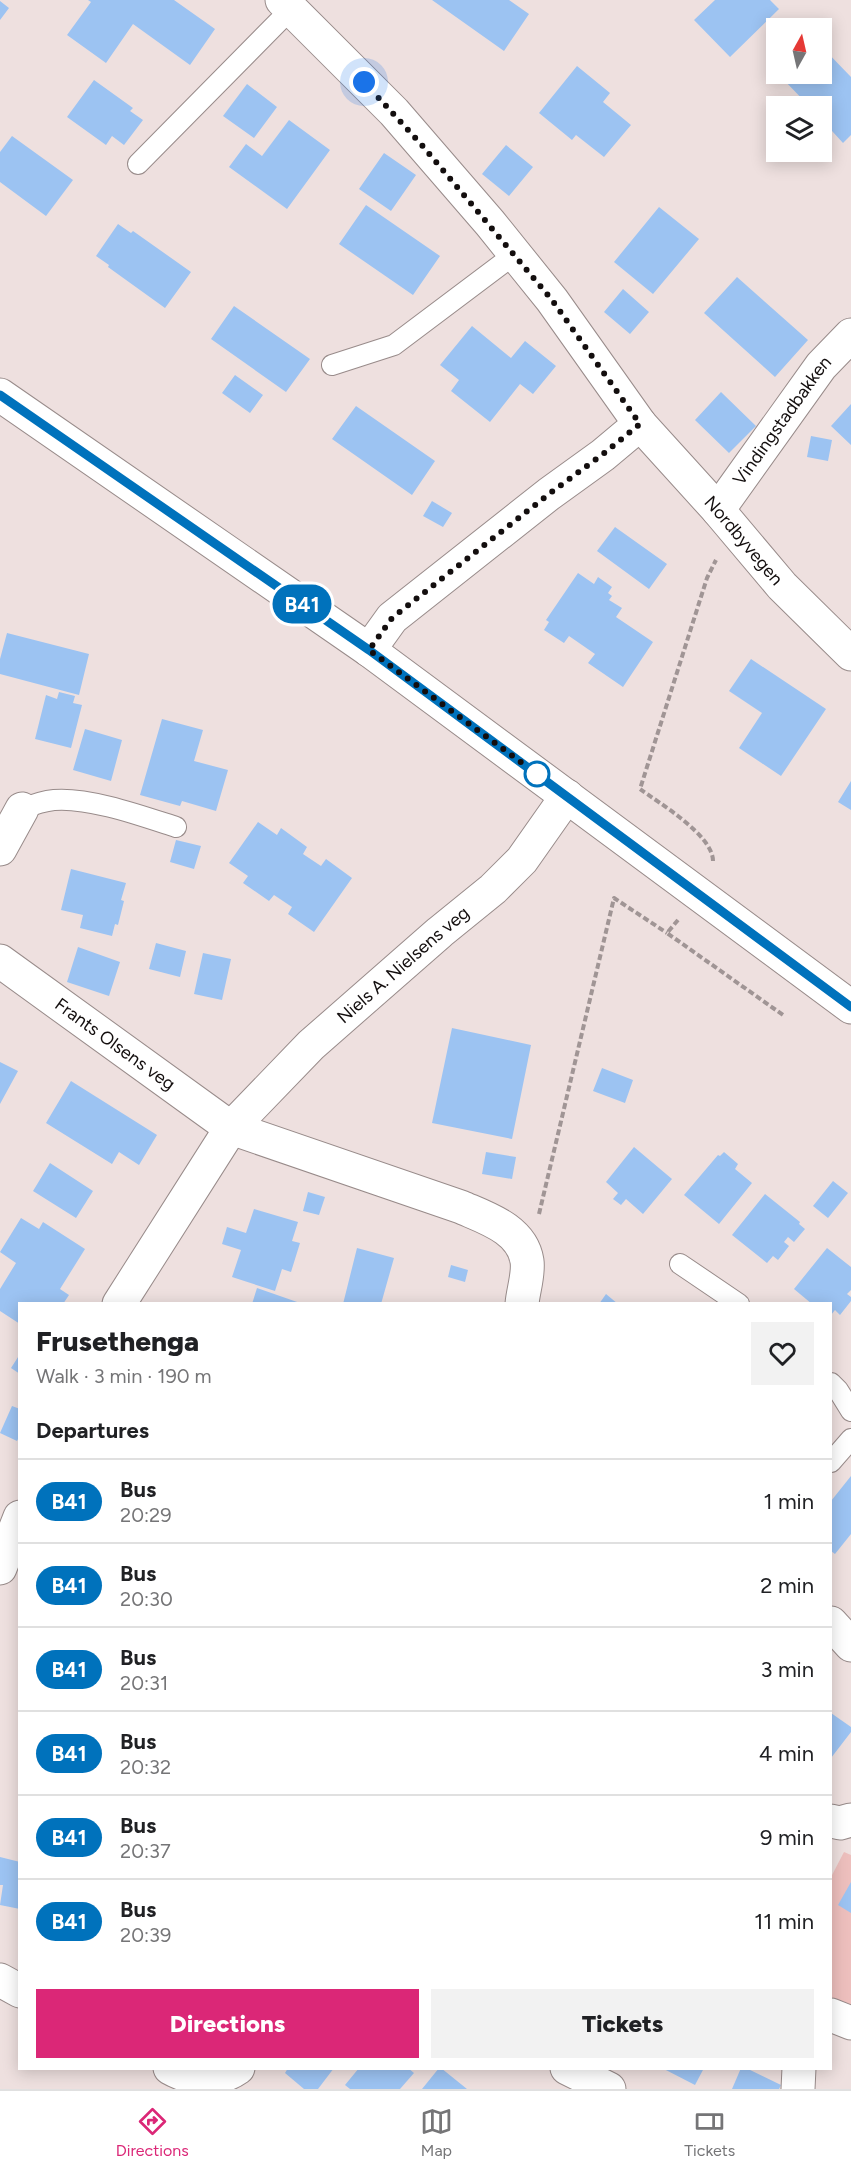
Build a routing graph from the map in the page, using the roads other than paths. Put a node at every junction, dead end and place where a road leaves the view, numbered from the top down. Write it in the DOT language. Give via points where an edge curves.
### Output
graph roads {
  1 [pos="292,3"];
  2 [pos="138,164"];
  3 [pos="515,254"];
  4 [pos="851,335"];
  5 [pos="332,365"];
  6 [pos="0,395"];
  7 [pos="640,424"];
  8 [pos="725,519"];
  9 [pos="369,650"];
  10 [pos="851,654"];
  11 [pos="567,796"];
  12 [pos="22,809"];
  13 [pos="176,826"];
  14 [pos="0,849"];
  15 [pos="0,961"];
  16 [pos="851,1007"];
  17 [pos="231,1128"];
  18 [pos="680,1264"];
  19 [pos="120,1302"];
  20 [pos="522,1302"];
  21 [pos="737,1302"];
  22 [pos="832,1384"];
  23 [pos="851,1411"];
  24 [pos="851,1439"];
  25 [pos="832,1461"];
  26 [pos="18,1522"];
  27 [pos="0,1568"];
  28 [pos="832,1624"];
  29 [pos="851,1645"];
  30 [pos="851,1820"];
  31 [pos="832,1821"];
  32 [pos="0,1980"];
  33 [pos="18,1990"];
  34 [pos="832,2015"];
  35 [pos="851,2023"];
  36 [pos="173,2070"];
  37 [pos="233,2070"];
  38 [pos="571,2070"];
  39 [pos="799,2070"];
  40 [pos="609,2089"];
  41 [pos="798,2089"];
  1 -- 2 [label="lane"];
  1 -- 3 [label="street, Nordbyvegen" via="393,112"];
  3 -- 5 [label="lane" via="394,345"];
  3 -- 7 [label="street, Nordbyvegen"];
  4 -- 8 [label="street, Vindingstadbakken" via="821,366"];
  6 -- 9 [label="street"];
  7 -- 8 [label="street, Nordbyvegen"];
  7 -- 9 [label="street" via="392,618"];
  8 -- 10 [label="street, Nordbyvegen" via="782,586"];
  9 -- 11 [label="street"];
  11 -- 16 [label="street"];
  11 -- 17 [label="street, Niels A. Nielsens veg" via="522,860 493,889 312,1045"];
  12 -- 13 [label="lane" via="55,800 78,801"];
  12 -- 14 [label="street"];
  15 -- 17 [label="street, Frants Olsens veg"];
  17 -- 19 [label="street, Niels A. Nielsens veg"];
  17 -- 20 [label="street" via="496,1222 519,1240 528,1262"];
  18 -- 21 [label="lane"];
  22 -- 23 [label="lane"];
  24 -- 25 [label="lane"];
  26 -- 27 [label="street"];
  28 -- 29 [label="street"];
  30 -- 31 [label="street"];
  32 -- 33 [label="street"];
  34 -- 35 [label="street"];
  36 -- 37 [label="street" via="181,2075 211,2079"];
  38 -- 40 [label="street"];
  39 -- 41 [label="street"];
}
